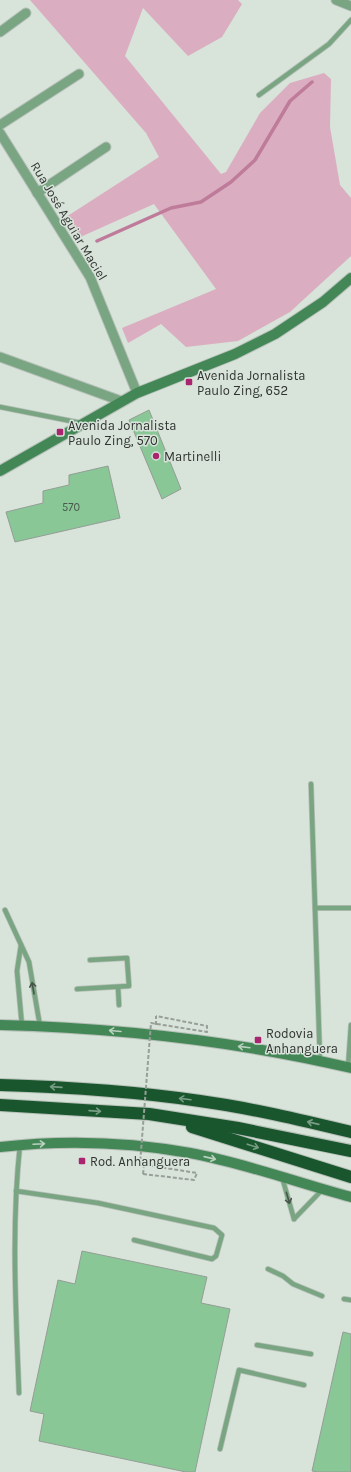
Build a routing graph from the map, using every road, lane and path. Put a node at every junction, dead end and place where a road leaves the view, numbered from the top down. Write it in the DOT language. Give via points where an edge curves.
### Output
graph roads {
  1 [pos="336,0"];
  2 [pos="351,6"];
  3 [pos="26,13"];
  4 [pos="351,20"];
  5 [pos="0,32"];
  6 [pos="79,74"];
  7 [pos="259,95"];
  8 [pos="0,125"];
  9 [pos="0,133"];
  10 [pos="106,147"];
  11 [pos="38,193"];
  12 [pos="351,278"];
  13 [pos="0,357"];
  14 [pos="137,393"];
  15 [pos="122,401"];
  16 [pos="0,407"];
  17 [pos="83,423"];
  18 [pos="0,472"];
  19 [pos="310,784"];
  20 [pos="315,908"];
  21 [pos="351,908"];
  22 [pos="5,910"];
  23 [pos="21,945"];
  24 [pos="90,960"];
  25 [pos="118,987"];
  26 [pos="78,989"];
  27 [pos="119,1005"];
  28 [pos="156,1016"];
  29 [pos="351,1025"];
  30 [pos="0,1026"];
  31 [pos="22,1026"];
  32 [pos="40,1026"];
  33 [pos="320,1062"];
  34 [pos="349,1068"];
  35 [pos="0,1086"];
  36 [pos="0,1105"];
  37 [pos="149,1114"];
  38 [pos="351,1132"];
  39 [pos="20,1145"];
  40 [pos="0,1147"];
  41 [pos="146,1148"];
  42 [pos="351,1151"];
  43 [pos="282,1177"];
  44 [pos="351,1177"];
  45 [pos="322,1189"];
  46 [pos="16,1191"];
  47 [pos="351,1197"];
  48 [pos="134,1240"];
  49 [pos="268,1269"];
  50 [pos="322,1296"];
  51 [pos="344,1299"];
  52 [pos="351,1300"];
  53 [pos="257,1345"];
  54 [pos="311,1354"];
  55 [pos="304,1385"];
  56 [pos="19,1394"];
  57 [pos="220,1449"];
  1 -- 2 [label="street"];
  3 -- 5 [label="street"];
  4 -- 7 [label="lane" via="329,44"];
  6 -- 8 [label="street"];
  9 -- 11 [label="street, Rua José Aguiar Maciel"];
  10 -- 11 [label="street"];
  11 -- 14 [label="street, Rua José Aguiar Maciel" via="90,277"];
  12 -- 14 [label="main road" via="322,302 275,334 235,354"];
  13 -- 15 [label="street"];
  14 -- 15 [label="main road"];
  15 -- 17 [label="main road"];
  16 -- 17 [label="lane"];
  17 -- 18 [label="main road"];
  19 -- 20 [label="lane"];
  20 -- 21 [label="lane"];
  20 -- 33 [label="lane"];
  22 -- 23 [label="lane"];
  23 -- 31 [label="lane" via="17,971"];
  32 -- 23 [label="lane, one-way" via="29,962"];
  24 -- 25 [label="lane" via="127,958 129,986"];
  25 -- 26 [label="lane"];
  25 -- 27 [label="lane"];
  28 -- 41 [label="path, bridge" via="207,1026 207,1032 151,1023 140,1164 197,1173 194,1180 143,1174"];
  29 -- 34 [label="lane"];
  30 -- 31 [label="main road"];
  31 -- 32 [label="main road"];
  33 -- 32 [label="main road, one-way" via="257,1049 155,1035"];
  33 -- 34 [label="main road"];
  38 -- 35 [label="highway, one-way" via="200,1101 53,1086"];
  36 -- 37 [label="highway, one-way"];
  37 -- 42 [label="highway" via="238,1128"];
  37 -- 44 [label="highway, one-way"];
  39 -- 40 [label="main road"];
  39 -- 41 [label="main road, one-way" via="90,1144"];
  39 -- 46 [label="lane"];
  41 -- 43 [label="main road, one-way" via="190,1153"];
  43 -- 45 [label="main road"];
  43 -- 45 [label="lane, one-way" via="294,1219"];
  45 -- 47 [label="main road"];
  46 -- 48 [label="lane" via="92,1202 214,1228 222,1235 216,1256 212,1259"];
  46 -- 56 [label="lane" via="14,1262"];
  49 -- 50 [label="lane" via="293,1284"];
  51 -- 52 [label="lane"];
  53 -- 54 [label="lane"];
  55 -- 57 [label="lane" via="239,1370"];
}
